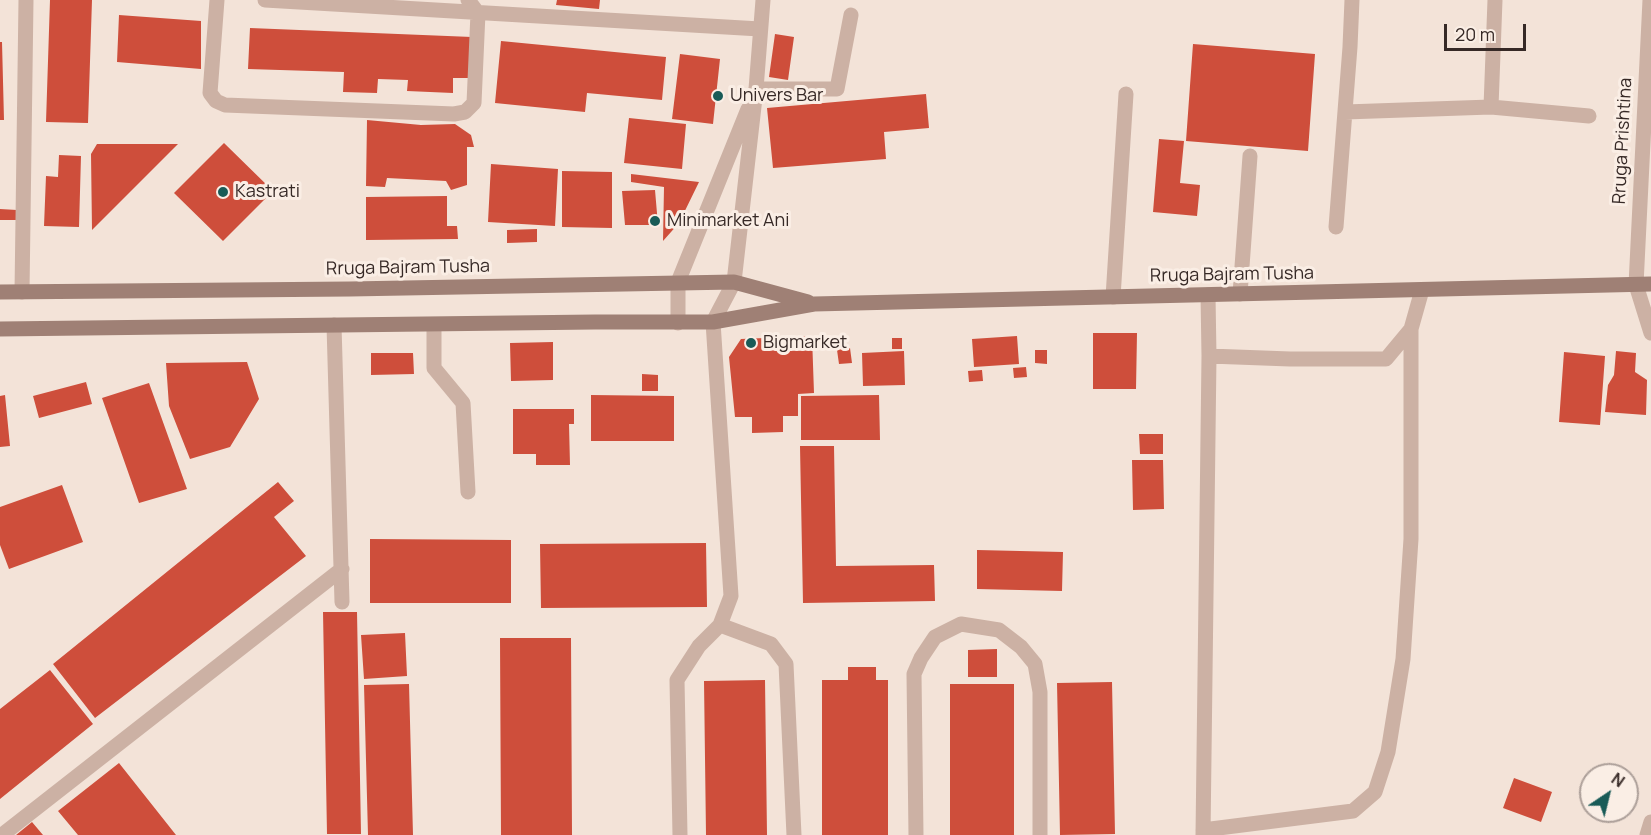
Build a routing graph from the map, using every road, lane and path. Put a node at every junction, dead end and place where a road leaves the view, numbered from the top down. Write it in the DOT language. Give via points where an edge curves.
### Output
graph roads {
  1 [pos="26,0"];
  2 [pos="217,0"];
  3 [pos="265,0"];
  4 [pos="468,0"];
  5 [pos="763,0"];
  6 [pos="1352,0"];
  7 [pos="1495,0"];
  8 [pos="1650,0"];
  9 [pos="478,13"];
  10 [pos="851,15"];
  11 [pos="760,29"];
  12 [pos="756,89"];
  13 [pos="1126,94"];
  14 [pos="1491,107"];
  15 [pos="1345,112"];
  16 [pos="1589,117"];
  17 [pos="1250,156"];
  18 [pos="1336,226"];
  19 [pos="678,282"];
  20 [pos="734,282"];
  21 [pos="1644,284"];
  22 [pos="1422,290"];
  23 [pos="0,292"];
  24 [pos="22,292"];
  25 [pos="1240,294"];
  26 [pos="1208,295"];
  27 [pos="1113,297"];
  28 [pos="814,304"];
  29 [pos="713,322"];
  30 [pos="678,323"];
  31 [pos="434,325"];
  32 [pos="334,326"];
  33 [pos="0,329"];
  34 [pos="1411,329"];
  35 [pos="1651,333"];
  36 [pos="1209,356"];
  37 [pos="468,492"];
  38 [pos="342,569"];
  39 [pos="342,602"];
  40 [pos="720,625"];
  41 [pos="1651,822"];
  42 [pos="1203,832"];
  43 [pos="2,835"];
  44 [pos="680,835"];
  45 [pos="794,835"];
  46 [pos="916,835"];
  47 [pos="1040,835"];
  48 [pos="1647,835"];
  1 -- 24 [label="street"];
  2 -- 9 [label="street" via="210,93 225,105 465,112 474,103"];
  3 -- 9 [label="street"];
  4 -- 9 [label="street"];
  5 -- 11 [label="street"];
  6 -- 15 [label="street"];
  7 -- 14 [label="street"];
  8 -- 21 [label="street, Rruga Prishtina"];
  9 -- 11 [label="street"];
  10 -- 12 [label="street" via="837,89"];
  11 -- 12 [label="street"];
  12 -- 19 [label="street"];
  12 -- 20 [label="street"];
  13 -- 27 [label="street"];
  14 -- 15 [label="street"];
  14 -- 16 [label="street"];
  15 -- 18 [label="street"];
  17 -- 25 [label="street"];
  19 -- 20 [label="main road, Rruga Bajram Tusha"];
  19 -- 24 [label="main road, Rruga Bajram Tusha"];
  19 -- 30 [label="street"];
  20 -- 28 [label="main road, Rruga Bajram Tusha"];
  20 -- 29 [label="street"];
  21 -- 22 [label="main road, Rruga Bajram Tusha"];
  21 -- 35 [label="street"];
  22 -- 25 [label="main road, Rruga Bajram Tusha"];
  22 -- 34 [label="street"];
  23 -- 24 [label="main road, Rruga Bajram Tusha"];
  25 -- 26 [label="main road, Rruga Bajram Tusha"];
  26 -- 27 [label="main road, Rruga Bajram Tusha"];
  26 -- 36 [label="street"];
  27 -- 28 [label="main road, Rruga Bajram Tusha"];
  28 -- 29 [label="main road, Rruga Bajram Tusha"];
  29 -- 30 [label="main road, Rruga Bajram Tusha"];
  29 -- 40 [label="street" via="731,596"];
  30 -- 31 [label="main road, Rruga Bajram Tusha"];
  31 -- 32 [label="main road, Rruga Bajram Tusha"];
  31 -- 37 [label="street" via="434,368 462,403"];
  32 -- 33 [label="main road, Rruga Bajram Tusha"];
  32 -- 38 [label="street"];
  34 -- 36 [label="street" via="1386,359"];
  34 -- 42 [label="street" via="1411,539 1403,659 1388,752 1375,792 1353,811"];
  36 -- 42 [label="street"];
  38 -- 39 [label="street"];
  38 -- 43 [label="street"];
  40 -- 44 [label="street" via="699,646 677,680"];
  40 -- 45 [label="street" via="771,644 786,664"];
  41 -- 48 [label="street"];
  46 -- 47 [label="street" via="914,674 935,637 961,624 999,630 1035,664 1040,692"];
}
